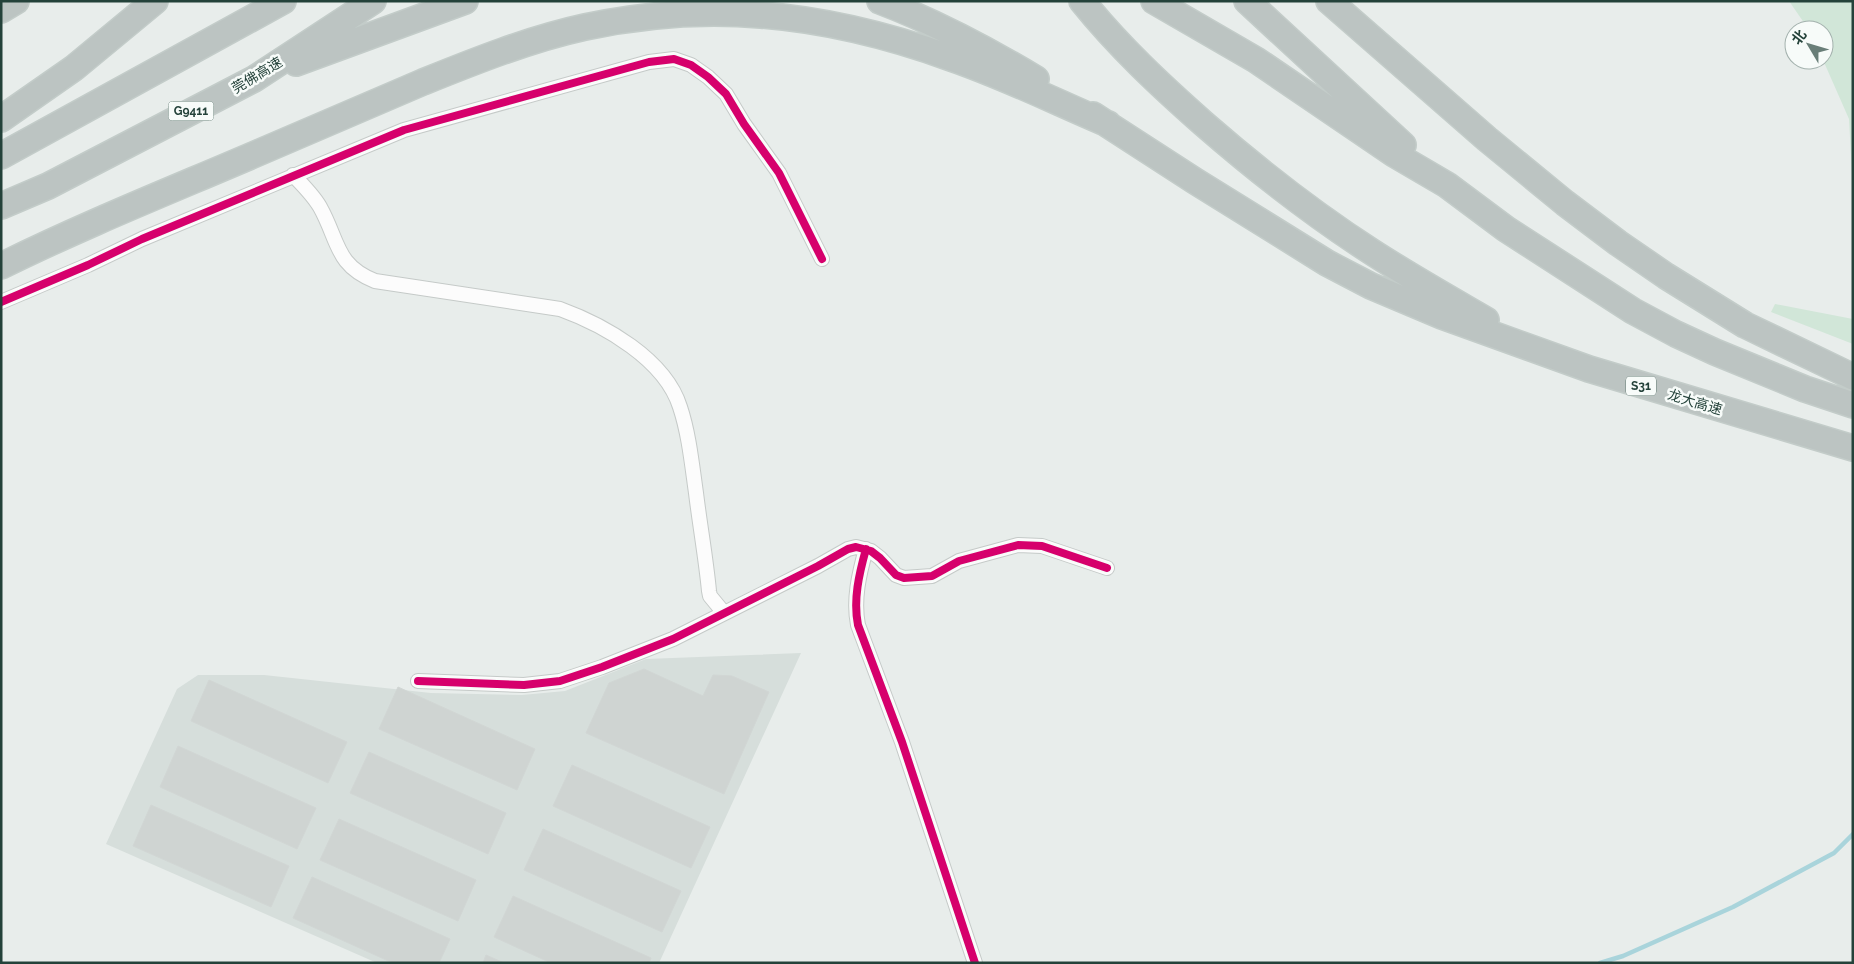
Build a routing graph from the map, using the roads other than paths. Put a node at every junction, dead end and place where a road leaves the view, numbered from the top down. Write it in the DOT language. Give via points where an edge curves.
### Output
graph roads {
  1 [pos="16,1"];
  2 [pos="155,1"];
  3 [pos="283,1"];
  4 [pos="373,1"];
  5 [pos="465,1"];
  6 [pos="880,1"];
  7 [pos="1082,1"];
  8 [pos="1154,1"];
  9 [pos="1247,1"];
  10 [pos="1332,3"];
  11 [pos="1,10"];
  12 [pos="254,79"];
  13 [pos="1,119"];
  14 [pos="1108,124"];
  15 [pos="1,156"];
  16 [pos="293,175"];
  17 [pos="1447,186"];
  18 [pos="1,206"];
  19 [pos="822,260"];
  20 [pos="1,266"];
  21 [pos="1,302"];
  22 [pos="1540,350"];
  23 [pos="1853,377"];
  24 [pos="1853,405"];
  25 [pos="1853,448"];
  26 [pos="866,549"];
  27 [pos="1108,568"];
  28 [pos="724,613"];
  29 [pos="418,681"];
  30 [pos="975,963"];
  1 -- 11 [label="highway"];
  2 -- 13 [label="highway" via="74,68"];
  3 -- 15 [label="highway"];
  4 -- 12 [label="highway, 莞佛高速 / G9411"];
  5 -- 12 [label="highway"];
  6 -- 14 [label="highway" via="965,38"];
  7 -- 22 [label="highway" via="1147,72 1287,193 1374,253"];
  8 -- 17 [label="highway" via="1256,60"];
  9 -- 17 [label="highway"];
  10 -- 23 [label="highway" via="1487,139 1588,220 1666,276 1745,325"];
  12 -- 18 [label="highway, 莞佛高速 / G9411" via="48,186"];
  14 -- 20 [label="highway" via="952,58 857,30 760,15 682,15 628,20 584,28 457,68"];
  14 -- 22 [label="highway" via="1362,282 1442,316"];
  16 -- 19 [label="street" via="404,130 649,62 674,59 691,64 726,94 779,173"];
  16 -- 21 [label="street"];
  16 -- 28 [label="street" via="320,206 343,258 360,275 376,281 560,309 603,328 647,360 663,377 680,406 708,591"];
  17 -- 24 [label="highway" via="1506,230 1633,311 1676,334 1765,373"];
  22 -- 25 [label="highway, 龙大高速 / S31" via="1598,372"];
  26 -- 27 [label="street" via="904,578 932,576 972,556 1024,545 1042,546"];
  26 -- 28 [label="street" via="848,549"];
  26 -- 30 [label="street" via="859,577 858,625 902,742"];
  28 -- 29 [label="street" via="673,639 560,681 524,685"];
}
